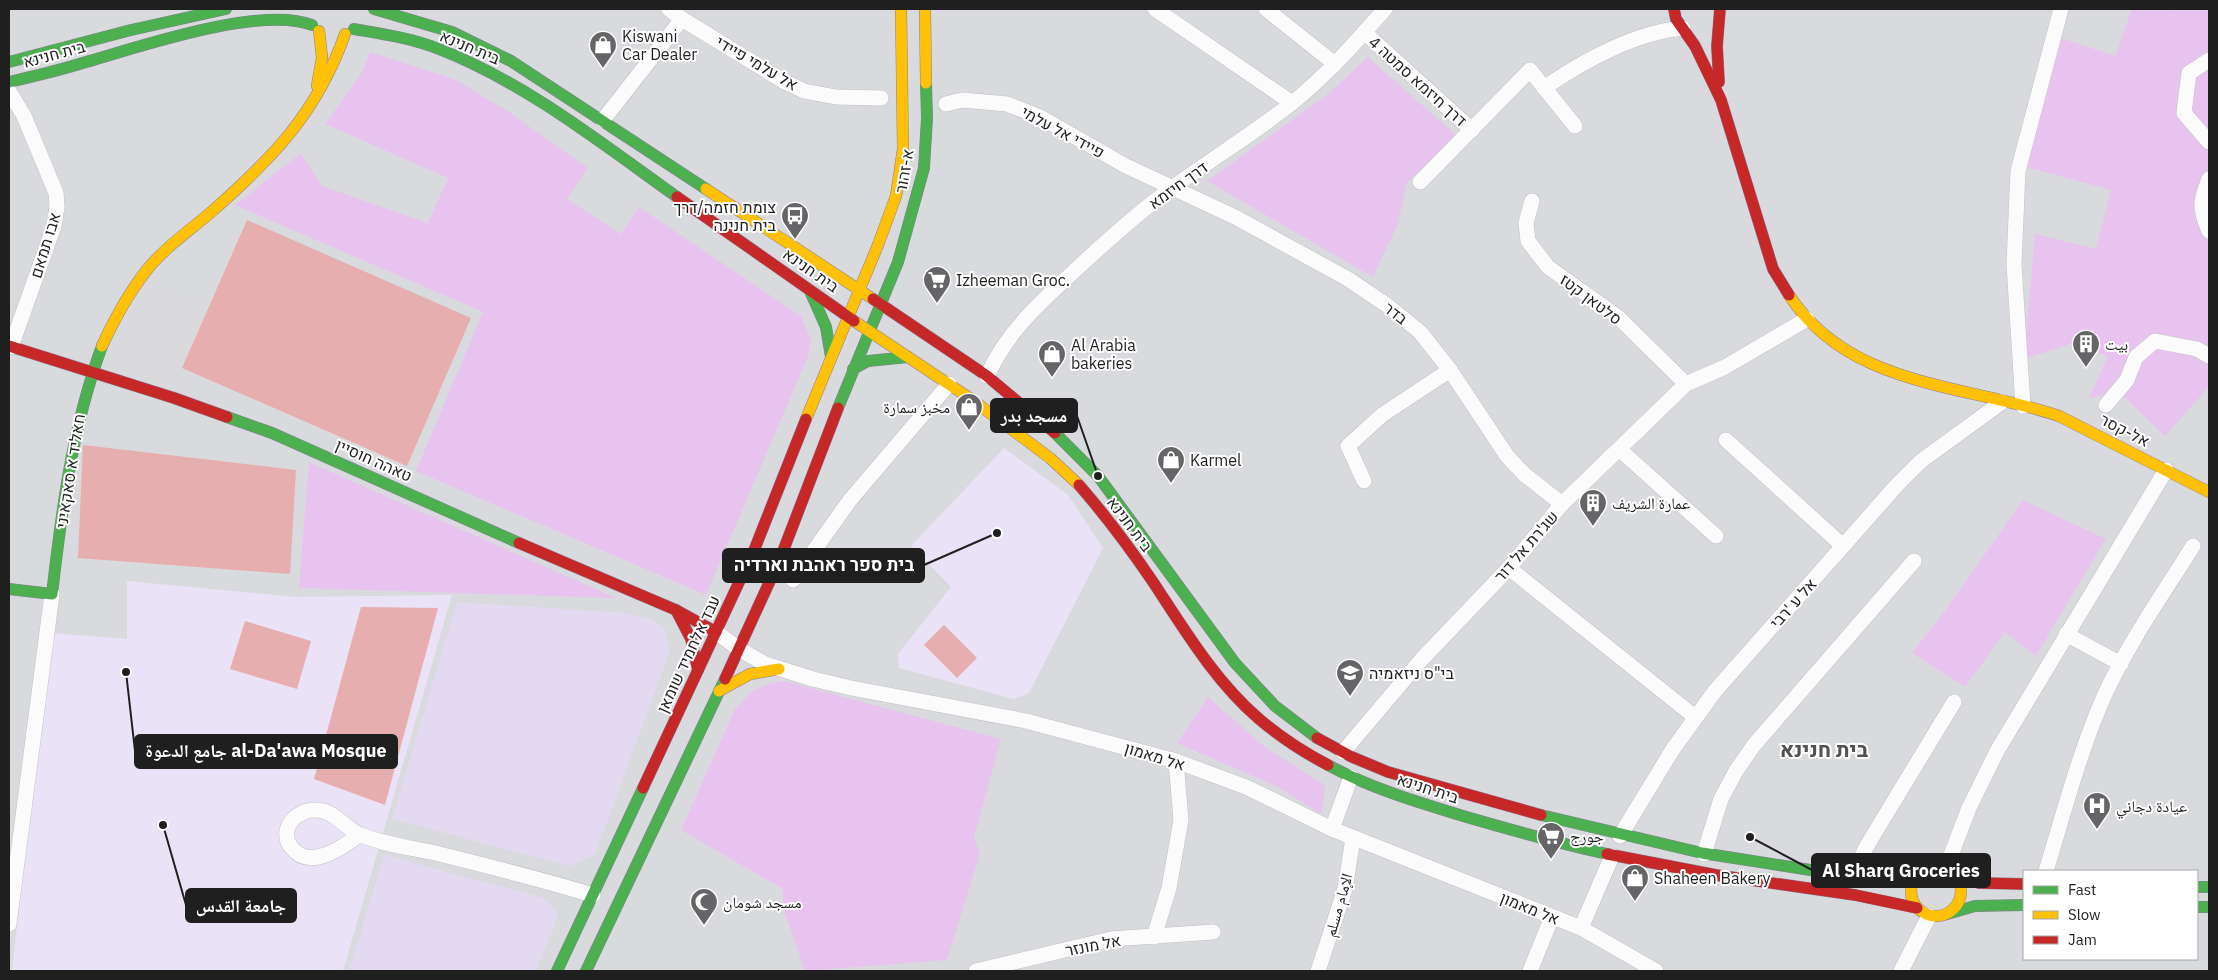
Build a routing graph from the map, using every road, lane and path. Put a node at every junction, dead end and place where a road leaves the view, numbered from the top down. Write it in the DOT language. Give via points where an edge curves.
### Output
graph roads {
  1 [pos="226,9"];
  2 [pos="307,9"];
  3 [pos="374,9"];
  4 [pos="669,9"];
  5 [pos="901,9"];
  6 [pos="925,9"];
  7 [pos="1155,9"];
  8 [pos="1266,9"];
  9 [pos="1385,9"];
  10 [pos="1674,9"];
  11 [pos="2061,9"];
  12 [pos="362,11"];
  13 [pos="1721,12"];
  14 [pos="682,19"];
  15 [pos="316,28"];
  16 [pos="1684,29"];
  17 [pos="350,32"];
  18 [pos="1364,32"];
  19 [pos="1638,38"];
  20 [pos="2209,60"];
  21 [pos="9,62"];
  22 [pos="1334,64"];
  23 [pos="9,82"];
  24 [pos="1544,88"];
  25 [pos="9,91"];
  26 [pos="881,98"];
  27 [pos="1721,100"];
  28 [pos="313,101"];
  29 [pos="1292,103"];
  30 [pos="946,104"];
  31 [pos="603,120"];
  32 [pos="1575,126"];
  33 [pos="1472,130"];
  34 [pos="2209,142"];
  35 [pos="2209,179"];
  36 [pos="1420,182"];
  37 [pos="1174,188"];
  38 [pos="1532,201"];
  39 [pos="2209,230"];
  40 [pos="878,245"];
  41 [pos="860,260"];
  42 [pos="898,262"];
  43 [pos="820,264"];
  44 [pos="843,265"];
  45 [pos="900,284"];
  46 [pos="807,285"];
  47 [pos="860,290"];
  48 [pos="881,305"];
  49 [pos="906,306"];
  50 [pos="849,316"];
  51 [pos="1807,319"];
  52 [pos="916,328"];
  53 [pos="870,332"];
  54 [pos="10,346"];
  55 [pos="2209,356"];
  56 [pos="831,357"];
  57 [pos="908,357"];
  58 [pos="853,368"];
  59 [pos="1450,370"];
  60 [pos="92,372"];
  61 [pos="987,376"];
  62 [pos="949,384"];
  63 [pos="1686,384"];
  64 [pos="2002,402"];
  65 [pos="2106,405"];
  66 [pos="2023,406"];
  67 [pos="1726,440"];
  68 [pos="1619,449"];
  69 [pos="2166,470"];
  70 [pos="1364,481"];
  71 [pos="2209,492"];
  72 [pos="1562,504"];
  73 [pos="1716,536"];
  74 [pos="1843,546"];
  75 [pos="2194,546"];
  76 [pos="1914,561"];
  77 [pos="1509,568"];
  78 [pos="793,580"];
  79 [pos="9,589"];
  80 [pos="52,594"];
  81 [pos="676,610"];
  82 [pos="716,632"];
  83 [pos="2066,634"];
  84 [pos="739,649"];
  85 [pos="2121,664"];
  86 [pos="779,669"];
  87 [pos="698,670"];
  88 [pos="719,691"];
  89 [pos="1954,702"];
  90 [pos="1695,716"];
  91 [pos="1343,752"];
  92 [pos="1176,761"];
  93 [pos="1352,777"];
  94 [pos="1332,829"];
  95 [pos="360,835"];
  96 [pos="1620,836"];
  97 [pos="1353,838"];
  98 [pos="1704,854"];
  99 [pos="1612,856"];
  100 [pos="2046,870"];
  101 [pos="1951,872"];
  102 [pos="1855,876"];
  103 [pos="1915,877"];
  104 [pos="2023,884"];
  105 [pos="593,895"];
  106 [pos="2023,906"];
  107 [pos="1923,912"];
  108 [pos="1947,914"];
  109 [pos="1552,917"];
  110 [pos="9,924"];
  111 [pos="1580,928"];
  112 [pos="1213,932"];
  113 [pos="1154,937"];
  114 [pos="557,971"];
  115 [pos="586,971"];
  116 [pos="976,971"];
  117 [pos="1318,971"];
  118 [pos="1530,971"];
  119 [pos="1656,971"];
  120 [pos="1901,971"];
  1 -- 21 [label="street, בית חנינא"];
  2 -- 15 [label="street, חאליד א סאקאיני"];
  3 -- 31 [label="street, בית חנינא" via="429,24 476,43 511,61"];
  4 -- 14 [label="street, אל עלמי פיידי"];
  5 -- 40 [label="street, א-זהור" via="902,165 896,196"];
  6 -- 42 [label="street, א-זהור" via="927,118 924,168"];
  7 -- 29 [label="street"];
  8 -- 22 [label="street"];
  9 -- 18 [label="street, דרך חיזמא"];
  10 -- 16 [label="street" via="1676,19"];
  10 -- 19 [label="street"];
  11 -- 66 [label="street" via="2018,171 2014,264"];
  12 -- 17 [label="street, חאליד א סאקאיני"];
  13 -- 16 [label="street" via="1704,32"];
  13 -- 27 [label="street" via="1717,46"];
  14 -- 26 [label="street, אל עלמי פיידי" via="804,91 836,97"];
  14 -- 31 [label="street"];
  15 -- 17 [label="street, בית חנינא" via="327,36"];
  15 -- 23 [label="street, בית חנינא" via="302,20 291,19 230,24"];
  15 -- 28 [label="street, חאליד א סאקאיני" via="322,57"];
  16 -- 19 [label="street"];
  16 -- 27 [label="street" via="1706,65"];
  17 -- 28 [label="street, חאליד א סאקאיני"];
  17 -- 46 [label="street, בית חנינא" via="376,31 444,51 505,80"];
  18 -- 22 [label="street, דרך חיזמא"];
  18 -- 33 [label="street, דרך חיזמא סמטה 4"];
  19 -- 24 [label="street" via="1581,65"];
  20 -- 34 [label="street" via="2190,72 2184,113"];
  22 -- 29 [label="street, דרך חיזמא"];
  24 -- 32 [label="street, דרך חיזמא סמטה 4"];
  24 -- 33 [label="street, דרך חיזמא סמטה 4" via="1530,70"];
  25 -- 54 [label="street, אבו תמאם" via="24,116 56,193 57,207 54,226"];
  27 -- 51 [label="street, אל-קסר" via="1773,269"];
  28 -- 60 [label="street, חאליד א סאקאיני" via="297,128 257,172 147,270 118,314"];
  29 -- 37 [label="street, דרך חיזמא"];
  30 -- 37 [label="street, פיידי אל עלמי" via="962,100 1007,104 1040,117 1126,166"];
  31 -- 43 [label="street, בית חנינא"];
  33 -- 36 [label="street, דרך חיזמא סמטה 4"];
  35 -- 39 [label="street" via="2201,199 2202,216"];
  37 -- 59 [label="street, בדר" via="1348,279 1420,332"];
  37 -- 61 [label="street, דרך חיזמא" via="1122,227 1054,289 1008,337"];
  38 -- 63 [label="street, סלטאן קטז" via="1526,222 1528,241 1548,267 1618,317"];
  40 -- 41 [label="street"];
  40 -- 47 [label="street, א-זהור"];
  42 -- 45 [label="street"];
  42 -- 48 [label="street, א-זהור"];
  43 -- 44 [label="street"];
  43 -- 47 [label="street, בית חנינא"];
  46 -- 50 [label="street, בית חנינא"];
  46 -- 56 [label="street" via="823,316"];
  47 -- 48 [label="street, בית חנינא"];
  47 -- 50 [label="street, עבד אלחמיד שומאן"];
  48 -- 52 [label="street, בית חנינא"];
  48 -- 53 [label="street, א-זהור"];
  49 -- 52 [label="street"];
  50 -- 53 [label="street, בית חנינא"];
  50 -- 56 [label="street, עבד אלחמיד שומאן"];
  51 -- 63 [label="street, שג'רת אל דור" via="1725,367"];
  51 -- 64 [label="street, אל-קסר" via="1837,345 1870,364"];
  52 -- 61 [label="street, בית חנינא"];
  53 -- 57 [label="street, בית חנינא"];
  53 -- 58 [label="street"];
  54 -- 60 [label="street, טאהה חוסיין"];
  55 -- 65 [label="street" via="2197,349 2155,341 2136,357 2126,380"];
  56 -- 82 [label="street, עבד אלחמיד שומאן" via="756,548"];
  57 -- 58 [label="street" via="868,361"];
  57 -- 62 [label="street, בית חנינא"];
  58 -- 84 [label="street" via="780,559"];
  59 -- 70 [label="street" via="1382,415 1348,446"];
  59 -- 72 [label="street, בדר" via="1507,456"];
  60 -- 80 [label="street, חאליד א סאקאיני" via="76,429"];
  60 -- 81 [label="street, טאהה חוסיין" via="272,434"];
  61 -- 91 [label="street, בית חנינא" via="1054,432 1098,476 1234,663 1270,701 1310,734"];
  62 -- 78 [label="street" via="850,500"];
  62 -- 93 [label="street, בית חנינא" via="1052,459 1075,480 1110,523 1229,690 1260,721 1294,746"];
  63 -- 68 [label="street, שג'רת אל דור"];
  64 -- 66 [label="street, אל-קסר"];
  64 -- 74 [label="street, אל ע 'רבי" via="1921,461"];
  66 -- 69 [label="street, אל-קסר" via="2052,414 2096,433"];
  67 -- 74 [label="street"];
  68 -- 72 [label="street, שג'רת אל דור"];
  68 -- 73 [label="street"];
  69 -- 71 [label="street, אל-קסר"];
  69 -- 83 [label="street"];
  72 -- 77 [label="street, שג'רת אל דור"];
  74 -- 90 [label="street, אל ע 'רבי"];
  75 -- 85 [label="street"];
  76 -- 98 [label="street" via="1749,752 1721,799"];
  77 -- 90 [label="street"];
  77 -- 91 [label="street, שג'רת אל דור" via="1422,660"];
  79 -- 80 [label="street"];
  80 -- 110 [label="street, חאליד א סאקאיני"];
  81 -- 82 [label="street, טאהה חוסיין"];
  81 -- 87 [label="street" via="691,639"];
  82 -- 84 [label="street, אל מאמון"];
  82 -- 87 [label="street, עבד אלחמיד שומאן"];
  83 -- 85 [label="street"];
  83 -- 101 [label="street" via="1997,751 1969,808"];
  84 -- 86 [label="street, אל מאמון"];
  84 -- 88 [label="street"];
  85 -- 100 [label="street" via="2093,722"];
  86 -- 88 [label="street" via="750,674"];
  86 -- 92 [label="street, אל מאמון" via="851,688 1026,721"];
  87 -- 105 [label="street, עבד אלחמיד שומאן"];
  88 -- 115 [label="street"];
  89 -- 102 [label="street" via="1870,840"];
  90 -- 96 [label="street, אל ע 'רבי"];
  91 -- 96 [label="street, בית חנינא" via="1388,772"];
  92 -- 94 [label="street, אל מאמון" via="1246,787"];
  92 -- 113 [label="street" via="1181,820 1169,888"];
  93 -- 94 [label="street"];
  93 -- 99 [label="street, בית חנינא" via="1452,813 1542,840"];
  94 -- 97 [label="street, אל מאמון"];
  95 -- 105 [label="street"];
  96 -- 98 [label="street, בית חנינא"];
  97 -- 109 [label="street, אל מאמון"];
  97 -- 117 [label="street, الإمام مسلم" via="1345,889"];
  98 -- 102 [label="street, בית חנינא"];
  99 -- 107 [label="street, בית חנינא" via="1726,878 1888,900"];
  99 -- 111 [label="street"];
  101 -- 103 [label="street" via="1929,866"];
  101 -- 104 [label="street" via="1979,883"];
  101 -- 108 [label="street" via="1960,884 1961,893 1959,902"];
  102 -- 103 [label="street, בית חנינא" via="1903,880"];
  103 -- 107 [label="street" via="1910,892 1912,901"];
  105 -- 114 [label="street, עבד אלחמיד שומאן"];
  106 -- 108 [label="street" via="1977,905"];
  107 -- 108 [label="street" via="1938,917"];
  107 -- 120 [label="street"];
  109 -- 111 [label="street, אל מאמון"];
  109 -- 118 [label="street"];
  111 -- 119 [label="street, אל מאמון"];
  112 -- 113 [label="street, אל מונזר"];
  113 -- 116 [label="street, אל מונזר" via="1111,938"];
}
